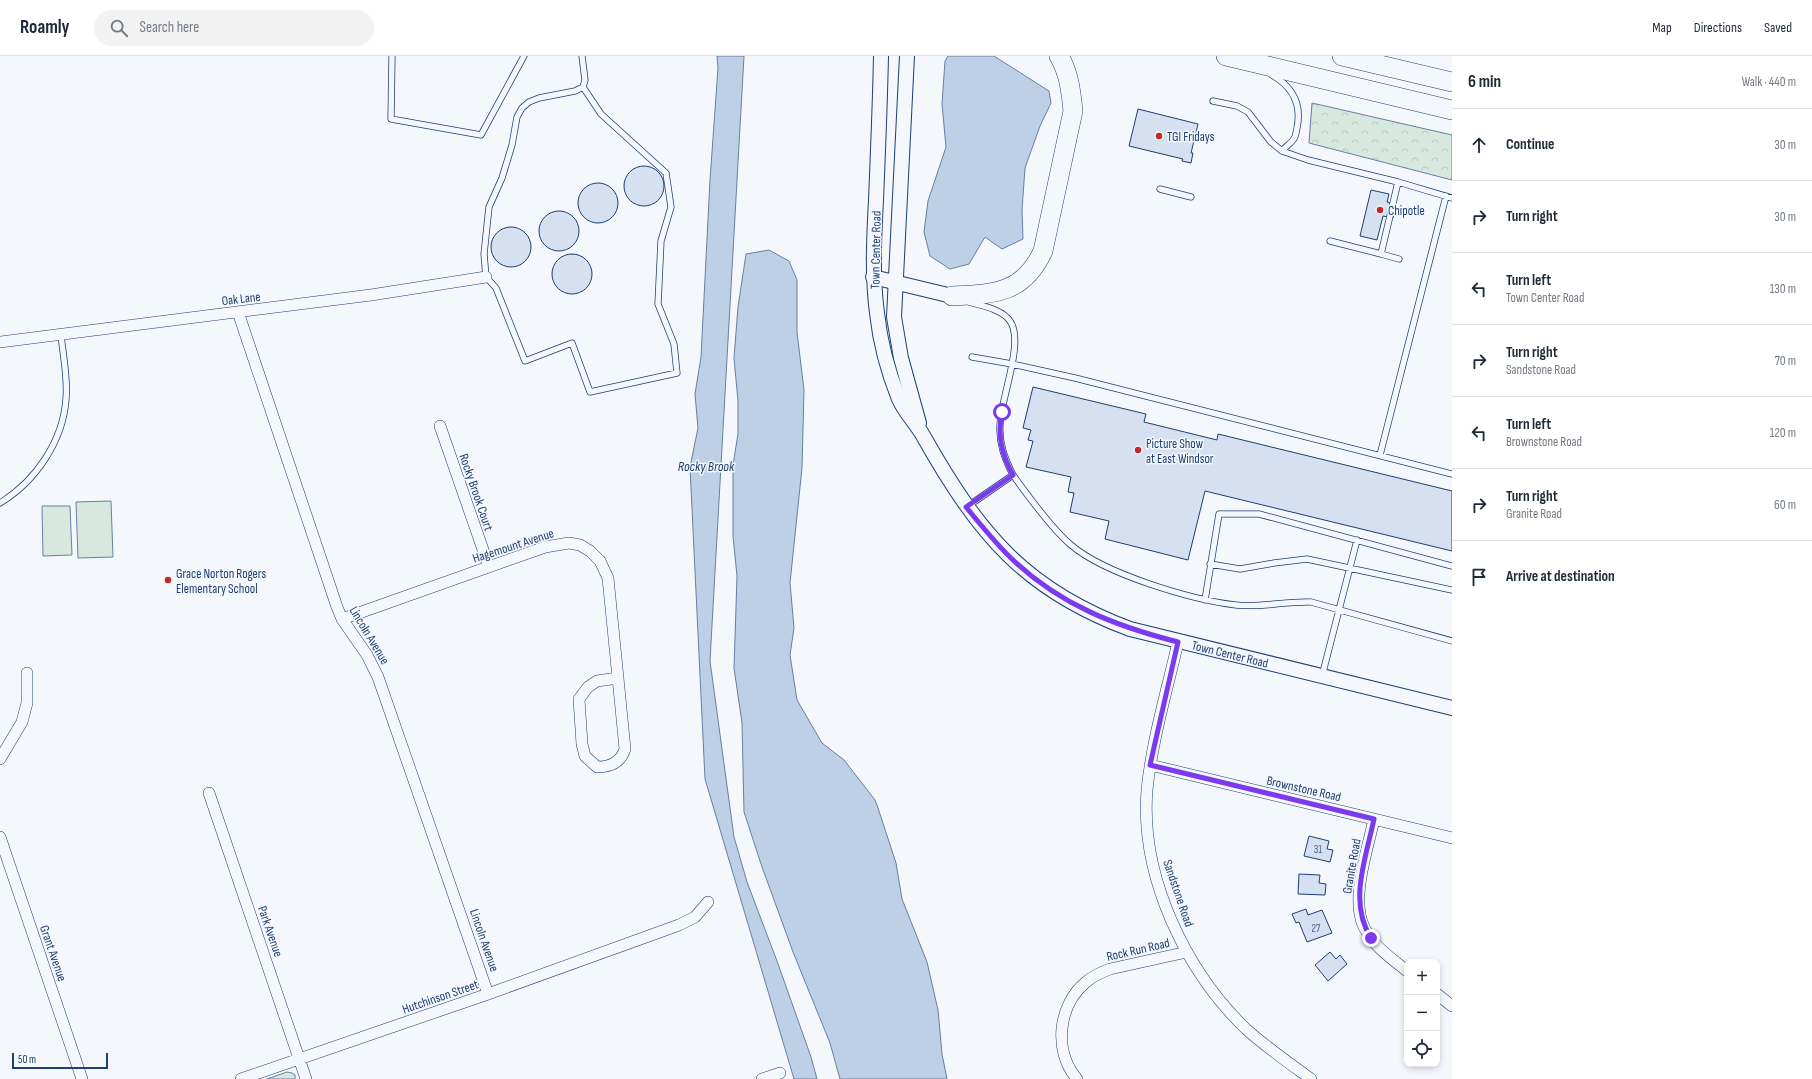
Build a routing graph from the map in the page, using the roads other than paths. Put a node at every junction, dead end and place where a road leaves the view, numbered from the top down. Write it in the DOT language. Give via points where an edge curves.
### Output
graph roads {
  1 [pos="392,56"];
  2 [pos="524,56"];
  3 [pos="582,56"];
  4 [pos="881,56"];
  5 [pos="906,56"];
  6 [pos="1058,56"];
  7 [pos="1226,56"];
  8 [pos="1342,56"];
  9 [pos="1247,61"];
  10 [pos="1452,82"];
  11 [pos="583,87"];
  12 [pos="1213,101"];
  13 [pos="1452,110"];
  14 [pos="1282,151"];
  15 [pos="1398,182"];
  16 [pos="1160,189"];
  17 [pos="1191,197"];
  18 [pos="1449,197"];
  19 [pos="1330,242"];
  20 [pos="1381,254"];
  21 [pos="1399,259"];
  22 [pos="486,277"];
  23 [pos="873,277"];
  24 [pos="895,282"];
  25 [pos="952,296"];
  26 [pos="238,312"];
  27 [pos="61,335"];
  28 [pos="0,342"];
  29 [pos="972,357"];
  30 [pos="1012,364"];
  31 [pos="440,426"];
  32 [pos="922,433"];
  33 [pos="1380,455"];
  34 [pos="1452,474"];
  35 [pos="1013,475"];
  36 [pos="0,503"];
  37 [pos="966,507"];
  38 [pos="1357,540"];
  39 [pos="1210,564"];
  40 [pos="1452,566"];
  41 [pos="490,567"];
  42 [pos="1349,568"];
  43 [pos="1452,590"];
  44 [pos="1205,600"];
  45 [pos="1339,609"];
  46 [pos="342,620"];
  47 [pos="1452,641"];
  48 [pos="1178,642"];
  49 [pos="27,673"];
  50 [pos="1322,676"];
  51 [pos="618,678"];
  52 [pos="1452,708"];
  53 [pos="0,759"];
  54 [pos="1150,765"];
  55 [pos="209,793"];
  56 [pos="1374,819"];
  57 [pos="0,837"];
  58 [pos="1452,838"];
  59 [pos="708,902"];
  60 [pos="1187,952"];
  61 [pos="1404,968"];
  62 [pos="488,994"];
  63 [pos="1438,995"];
  64 [pos="1452,1006"];
  65 [pos="299,1059"];
  66 [pos="780,1073"];
  67 [pos="82,1079"];
  68 [pos="241,1079"];
  69 [pos="306,1079"];
  70 [pos="762,1079"];
  71 [pos="1077,1079"];
  72 [pos="1311,1079"];
  1 -- 2 [label="lane" via="391,119 481,135"];
  3 -- 11 [label="lane" via="585,80"];
  4 -- 23 [label="street, Town Center Road"];
  5 -- 24 [label="street, Town Center Road"];
  6 -- 25 [label="highway" via="1066,68 1073,111 1043,251 1028,276 1007,289 987,294"];
  7 -- 9 [label="highway"];
  8 -- 10 [label="highway"];
  9 -- 13 [label="highway"];
  9 -- 14 [label="lane" via="1278,79 1288,87 1297,101 1299,116 1294,139"];
  11 -- 22 [label="lane" via="529,102 517,117 502,178 489,207 484,248"];
  11 -- 22 [label="lane" via="601,114 666,173 671,207 660,241 658,304 674,344 677,373 590,392 572,343 526,361 496,288"];
  12 -- 14 [label="lane" via="1237,106 1248,112 1271,142"];
  14 -- 15 [label="lane"];
  15 -- 18 [label="lane"];
  15 -- 20 [label="lane"];
  16 -- 17 [label="lane"];
  18 -- 33 [label="lane"];
  19 -- 20 [label="lane"];
  20 -- 21 [label="lane"];
  22 -- 26 [label="street, Oak Lane"];
  23 -- 24 [label="street"];
  23 -- 32 [label="street, Town Center Road" via="884,352 899,400"];
  24 -- 25 [label="street"];
  24 -- 32 [label="street, Town Center Road" via="894,318 901,358"];
  25 -- 30 [label="lane" via="999,311 1010,321 1015,337"];
  26 -- 27 [label="street, Oak Lane"];
  26 -- 46 [label="street, Lincoln Avenue"];
  27 -- 28 [label="street, Oak Lane"];
  27 -- 36 [label="lane" via="66,398 64,414 51,449 35,474 14,495"];
  29 -- 30 [label="lane"];
  30 -- 33 [label="lane"];
  30 -- 35 [label="lane" via="1000,424 1002,450"];
  31 -- 41 [label="street, Rocky Brook Court"];
  32 -- 37 [label="street, Town Center Road"];
  33 -- 34 [label="lane"];
  35 -- 37 [label="lane"];
  35 -- 44 [label="lane" via="1059,532 1084,554 1114,570"];
  37 -- 48 [label="street, Town Center Road" via="1012,559 1030,576 1056,594 1104,620"];
  38 -- 39 [label="lane" via="1259,514 1219,514"];
  38 -- 40 [label="lane"];
  38 -- 42 [label="lane"];
  39 -- 42 [label="lane" via="1240,569 1307,559"];
  39 -- 44 [label="lane"];
  41 -- 46 [label="street, Hagemount Avenue"];
  41 -- 51 [label="street, Hagemount Avenue" via="558,544 580,545 590,551 600,561 608,578"];
  42 -- 43 [label="lane"];
  42 -- 45 [label="lane"];
  44 -- 45 [label="lane" via="1236,605 1311,602"];
  45 -- 47 [label="lane"];
  45 -- 50 [label="lane"];
  46 -- 62 [label="street, Lincoln Avenue" via="367,655 378,677"];
  48 -- 50 [label="street, Town Center Road"];
  48 -- 54 [label="street, Sandstone Road"];
  49 -- 53 [label="street" via="27,703 22,722"];
  50 -- 52 [label="street, Town Center Road"];
  51 -- 51 [label="street, Hagemount Avenue" via="597,681 588,687 579,699 585,756 597,767 612,765 623,756"];
  54 -- 56 [label="street, Brownstone Road"];
  54 -- 60 [label="street, Sandstone Road" via="1147,818 1153,863 1167,909"];
  55 -- 65 [label="street, Park Avenue"];
  56 -- 58 [label="street, Brownstone Road"];
  56 -- 61 [label="street, Granite Road" via="1358,899 1360,914 1371,938 1384,953"];
  57 -- 67 [label="street, Grant Avenue"];
  59 -- 62 [label="street, Hutchinson Street" via="695,916 679,925"];
  60 -- 71 [label="street, Rock Run Road" via="1110,969 1098,974 1076,992 1064,1015 1061,1032 1066,1062"];
  60 -- 72 [label="street, Sandstone Road" via="1216,996 1247,1029"];
  62 -- 65 [label="street, Hutchinson Street"];
  63 -- 64 [label="street"];
  65 -- 68 [label="street, Hutchinson Street"];
  65 -- 69 [label="street, Park Avenue"];
  66 -- 70 [label="street"];
}
